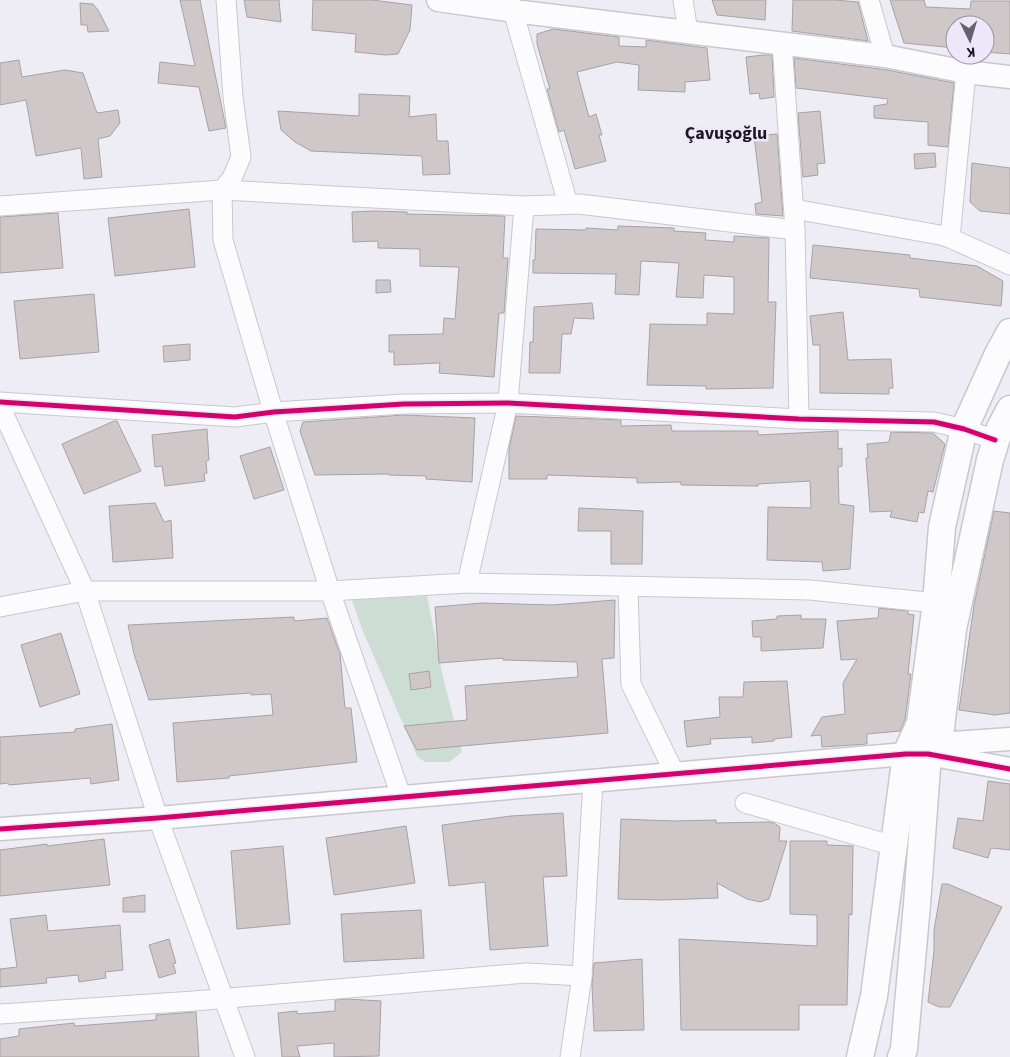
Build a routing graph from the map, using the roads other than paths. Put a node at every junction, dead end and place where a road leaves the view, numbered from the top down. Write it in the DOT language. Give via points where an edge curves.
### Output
graph roads {
  1 [pos="226,0"];
  2 [pos="438,0"];
  3 [pos="683,0"];
  4 [pos="869,0"];
  5 [pos="512,6"];
  6 [pos="688,32"];
  7 [pos="782,43"];
  8 [pos="886,56"];
  9 [pos="966,72"];
  10 [pos="1010,78"];
  11 [pos="222,190"];
  12 [pos="568,204"];
  13 [pos="0,206"];
  14 [pos="524,206"];
  15 [pos="794,209"];
  16 [pos="795,230"];
  17 [pos="950,238"];
  18 [pos="1010,265"];
  19 [pos="1010,332"];
  20 [pos="0,402"];
  21 [pos="508,403"];
  22 [pos="0,406"];
  23 [pos="1010,409"];
  24 [pos="274,412"];
  25 [pos="798,418"];
  26 [pos="964,429"];
  27 [pos="995,440"];
  28 [pos="467,583"];
  29 [pos="628,586"];
  30 [pos="85,591"];
  31 [pos="330,591"];
  32 [pos="936,603"];
  33 [pos="0,607"];
  34 [pos="1010,739"];
  35 [pos="924,751"];
  36 [pos="1010,769"];
  37 [pos="675,774"];
  38 [pos="593,780"];
  39 [pos="401,796"];
  40 [pos="745,803"];
  41 [pos="158,818"];
  42 [pos="0,829"];
  43 [pos="894,846"];
  44 [pos="582,976"];
  45 [pos="225,998"];
  46 [pos="0,1014"];
  47 [pos="245,1057"];
  48 [pos="570,1057"];
  49 [pos="860,1057"];
  50 [pos="900,1057"];
  1 -- 11 [label="street" via="241,157 232,178"];
  2 -- 5 [label="street"];
  3 -- 6 [label="street"];
  4 -- 8 [label="street"];
  5 -- 6 [label="street"];
  5 -- 12 [label="street"];
  6 -- 7 [label="street"];
  7 -- 8 [label="street"];
  7 -- 15 [label="street"];
  8 -- 9 [label="street"];
  9 -- 10 [label="street"];
  9 -- 17 [label="street"];
  11 -- 13 [label="street"];
  11 -- 14 [label="street"];
  11 -- 24 [label="street" via="223,240"];
  12 -- 14 [label="street"];
  12 -- 16 [label="street"];
  14 -- 21 [label="street"];
  15 -- 16 [label="street"];
  15 -- 17 [label="street"];
  16 -- 25 [label="street"];
  17 -- 18 [label="street"];
  19 -- 26 [label="main road"];
  20 -- 24 [label="street" via="235,417"];
  21 -- 24 [label="street" via="404,404"];
  21 -- 25 [label="street"];
  21 -- 28 [label="street"];
  22 -- 30 [label="street"];
  23 -- 27 [label="main road"];
  24 -- 31 [label="street"];
  25 -- 26 [label="street" via="934,422"];
  26 -- 27 [label="street"];
  26 -- 32 [label="main road" via="942,527"];
  27 -- 35 [label="main road"];
  28 -- 29 [label="street"];
  28 -- 31 [label="street"];
  29 -- 32 [label="street" via="810,590"];
  29 -- 37 [label="street" via="631,684"];
  30 -- 31 [label="street"];
  30 -- 33 [label="street"];
  30 -- 41 [label="street"];
  31 -- 39 [label="street"];
  32 -- 35 [label="main road" via="920,723"];
  34 -- 35 [label="street"];
  35 -- 36 [label="street"];
  35 -- 37 [label="street"];
  35 -- 43 [label="main road"];
  35 -- 50 [label="main road" via="913,952 904,1049"];
  37 -- 38 [label="street"];
  38 -- 39 [label="street"];
  38 -- 44 [label="street"];
  39 -- 41 [label="street"];
  40 -- 43 [label="street"];
  41 -- 42 [label="street"];
  41 -- 45 [label="street"];
  43 -- 49 [label="main road" via="874,996"];
  44 -- 45 [label="street" via="526,973"];
  44 -- 48 [label="street"];
  45 -- 46 [label="street"];
  45 -- 47 [label="street"];
}
